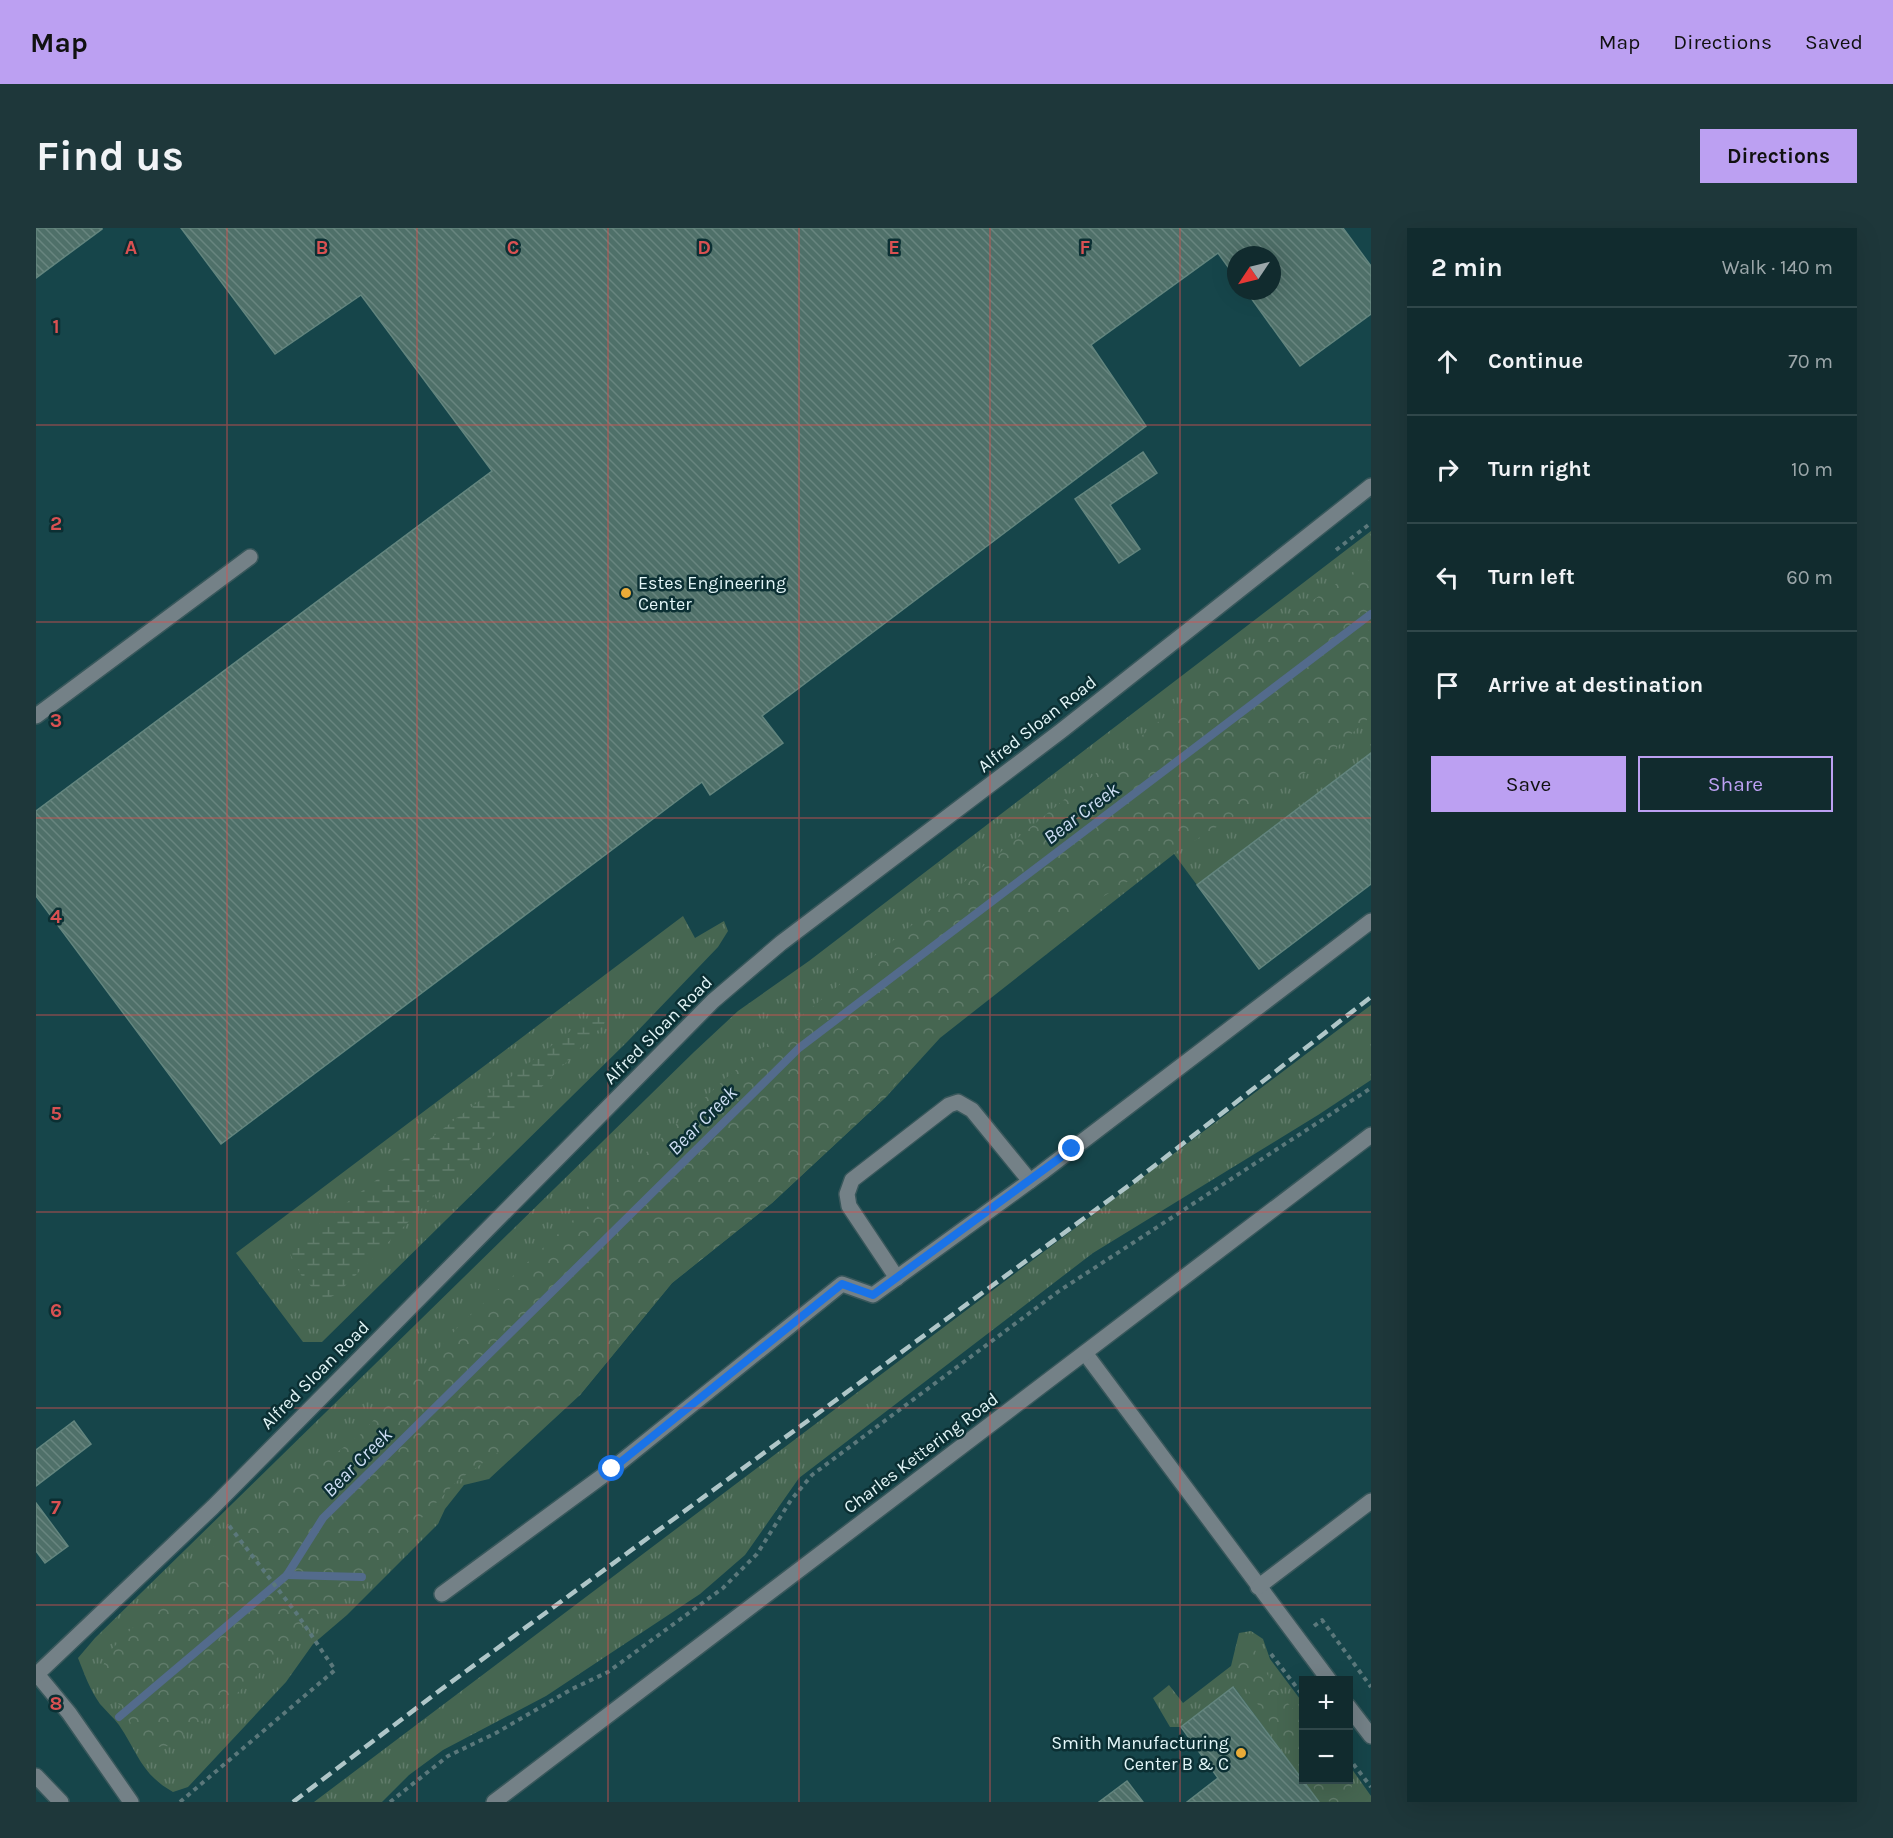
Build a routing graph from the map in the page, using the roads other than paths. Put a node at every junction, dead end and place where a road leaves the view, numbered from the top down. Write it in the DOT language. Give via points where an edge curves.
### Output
graph roads {
  1 [pos="1371,486"];
  2 [pos="250,557"];
  3 [pos="36,717"];
  4 [pos="1371,921"];
  5 [pos="1371,1135"];
  6 [pos="1030,1180"];
  7 [pos="897,1278"];
  8 [pos="1085,1353"];
  9 [pos="1371,1501"];
  10 [pos="1258,1587"];
  11 [pos="442,1594"];
  12 [pos="36,1674"];
  13 [pos="1326,1676"];
  14 [pos="1353,1713"];
  15 [pos="1371,1737"];
  16 [pos="36,1776"];
  17 [pos="61,1802"];
  18 [pos="130,1802"];
  19 [pos="494,1802"];
  1 -- 12 [label="lane, Alfred Sloan Road" via="1061,731 781,943 713,1001 213,1507"];
  2 -- 3 [label="lane"];
  4 -- 6 [label="lane"];
  5 -- 8 [label="lane, Charles Kettering Road"];
  6 -- 7 [label="lane"];
  6 -- 7 [label="lane" via="972,1110 958,1102 949,1105 852,1180 846,1194 849,1206"];
  7 -- 11 [label="lane" via="873,1295 842,1284 612,1469"];
  8 -- 10 [label="lane"];
  8 -- 19 [label="lane, Charles Kettering Road"];
  9 -- 10 [label="lane"];
  10 -- 13 [label="lane"];
  12 -- 18 [label="lane" via="69,1713"];
  14 -- 15 [label="lane"];
  16 -- 17 [label="lane"];
}
